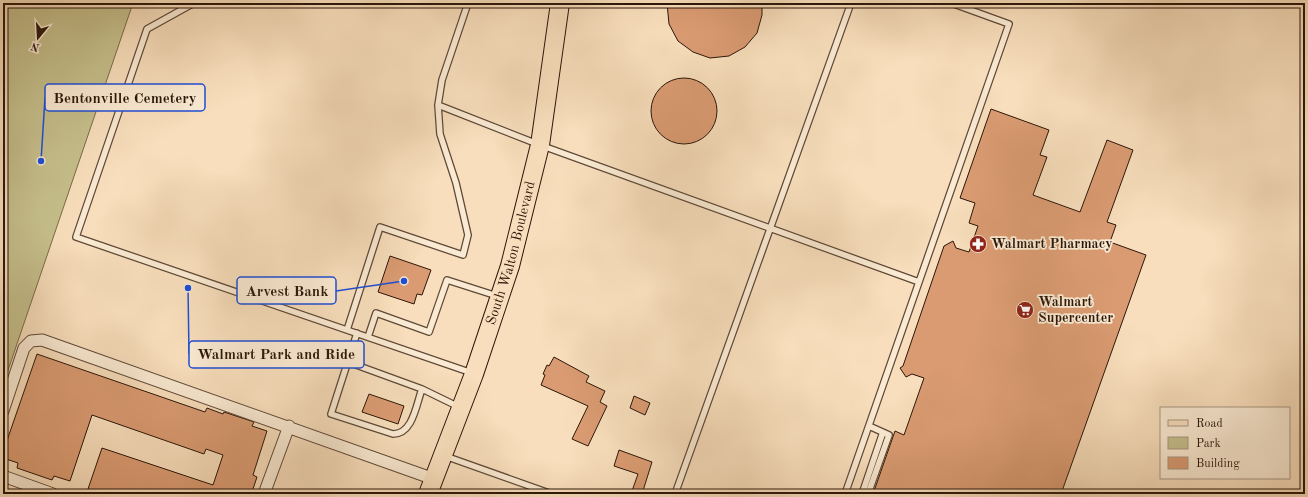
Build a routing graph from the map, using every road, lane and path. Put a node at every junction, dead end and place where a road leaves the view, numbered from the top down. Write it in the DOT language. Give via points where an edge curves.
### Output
graph roads {
  1 [pos="194,3"];
  2 [pos="468,3"];
  3 [pos="560,3"];
  4 [pos="851,3"];
  5 [pos="951,3"];
  6 [pos="438,105"];
  7 [pos="540,145"];
  8 [pos="770,229"];
  9 [pos="919,282"];
  10 [pos="499,297"];
  11 [pos="347,330"];
  12 [pos="357,333"];
  13 [pos="368,337"];
  14 [pos="348,362"];
  15 [pos="474,374"];
  16 [pos="422,389"];
  17 [pos="461,408"];
  18 [pos="3,411"];
  19 [pos="289,426"];
  20 [pos="869,426"];
  21 [pos="883,432"];
  22 [pos="443,455"];
  23 [pos="3,476"];
  24 [pos="431,487"];
  25 [pos="31,490"];
  26 [pos="53,494"];
  27 [pos="264,494"];
  28 [pos="552,494"];
  29 [pos="675,494"];
  30 [pos="845,494"];
  31 [pos="862,494"];
  32 [pos="868,494"];
  1 -- 11 [label="lane" via="147,29 76,237"];
  2 -- 6 [label="lane" via="442,80"];
  3 -- 7 [label="main road, South Walton Boulevard"];
  4 -- 8 [label="lane"];
  5 -- 9 [label="lane" via="1009,24"];
  6 -- 7 [label="lane"];
  6 -- 11 [label="lane" via="440,134 456,183 468,235 463,255 380,227"];
  7 -- 8 [label="lane"];
  7 -- 10 [label="main road, South Walton Boulevard" via="510,266"];
  8 -- 9 [label="lane"];
  8 -- 29 [label="lane"];
  9 -- 20 [label="lane"];
  10 -- 13 [label="lane" via="446,280 429,332 376,314"];
  10 -- 15 [label="main road, South Walton Boulevard"];
  11 -- 12 [label="lane"];
  12 -- 13 [label="lane"];
  12 -- 14 [label="lane"];
  13 -- 15 [label="lane"];
  14 -- 16 [label="lane"];
  14 -- 16 [label="lane" via="331,414 398,434 407,429"];
  15 -- 17 [label="main road, South Walton Boulevard"];
  16 -- 17 [label="lane"];
  17 -- 22 [label="main road, South Walton Boulevard"];
  18 -- 19 [label="street" via="24,348 31,342 42,340"];
  19 -- 24 [label="street"];
  19 -- 27 [label="street"];
  20 -- 21 [label="lane"];
  20 -- 30 [label="lane"];
  21 -- 31 [label="lane"];
  21 -- 32 [label="lane" via="889,435"];
  22 -- 24 [label="main road, South Walton Boulevard"];
  22 -- 28 [label="lane"];
  23 -- 25 [label="street"];
  25 -- 26 [label="street"];
}
